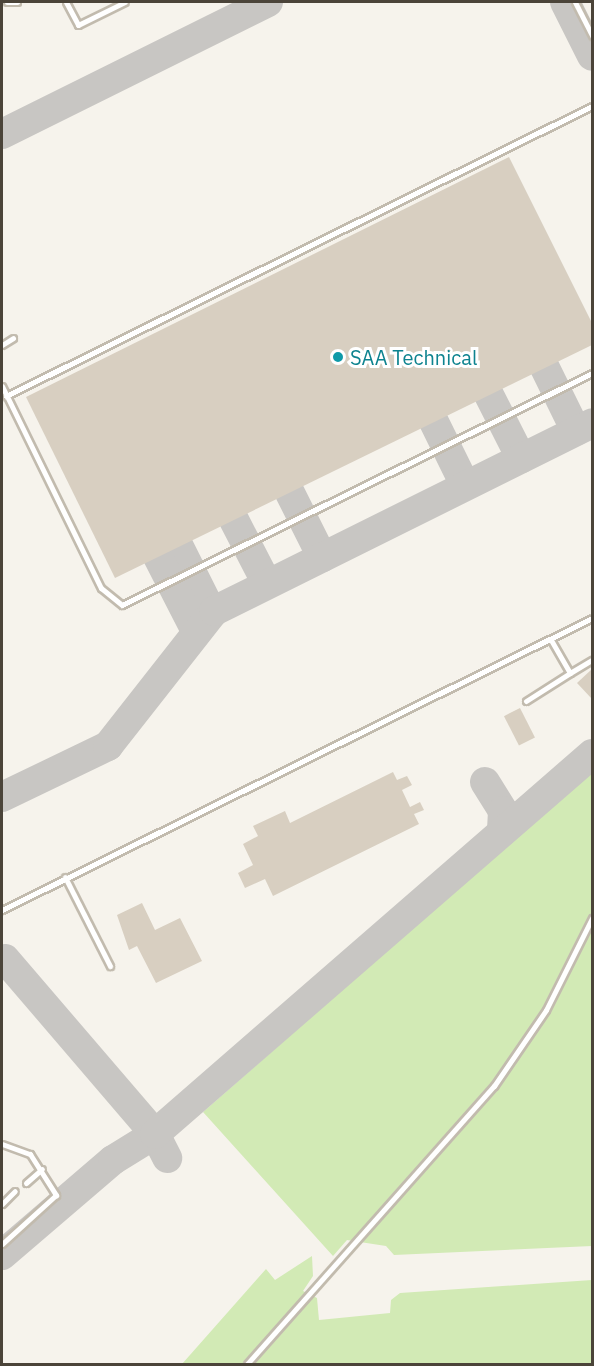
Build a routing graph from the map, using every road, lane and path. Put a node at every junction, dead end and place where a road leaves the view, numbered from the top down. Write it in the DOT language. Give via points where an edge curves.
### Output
graph roads {
  1 [pos="7,2"];
  2 [pos="17,2"];
  3 [pos="66,2"];
  4 [pos="125,2"];
  5 [pos="575,2"];
  6 [pos="592,36"];
  7 [pos="592,106"];
  8 [pos="13,338"];
  9 [pos="2,345"];
  10 [pos="592,373"];
  11 [pos="2,386"];
  12 [pos="6,396"];
  13 [pos="592,618"];
  14 [pos="551,640"];
  15 [pos="592,660"];
  16 [pos="570,673"];
  17 [pos="526,701"];
  18 [pos="65,877"];
  19 [pos="2,910"];
  20 [pos="592,918"];
  21 [pos="110,966"];
  22 [pos="2,1144"];
  23 [pos="42,1169"];
  24 [pos="26,1183"];
  25 [pos="15,1191"];
  26 [pos="2,1204"];
  27 [pos="2,1244"];
  28 [pos="247,1365"];
  1 -- 2 [label="lane"];
  3 -- 4 [label="lane" via="78,25"];
  5 -- 6 [label="lane"];
  7 -- 12 [label="lane"];
  8 -- 9 [label="lane"];
  10 -- 12 [label="lane" via="122,605 101,588"];
  11 -- 12 [label="lane"];
  13 -- 14 [label="lane"];
  14 -- 16 [label="lane"];
  14 -- 18 [label="lane"];
  15 -- 16 [label="lane"];
  16 -- 17 [label="lane"];
  18 -- 19 [label="lane"];
  18 -- 21 [label="lane"];
  20 -- 28 [label="lane" via="546,1010 488,1094"];
  22 -- 23 [label="lane" via="24,1150"];
  23 -- 24 [label="lane"];
  23 -- 27 [label="lane" via="56,1195"];
  25 -- 26 [label="lane"];
}
